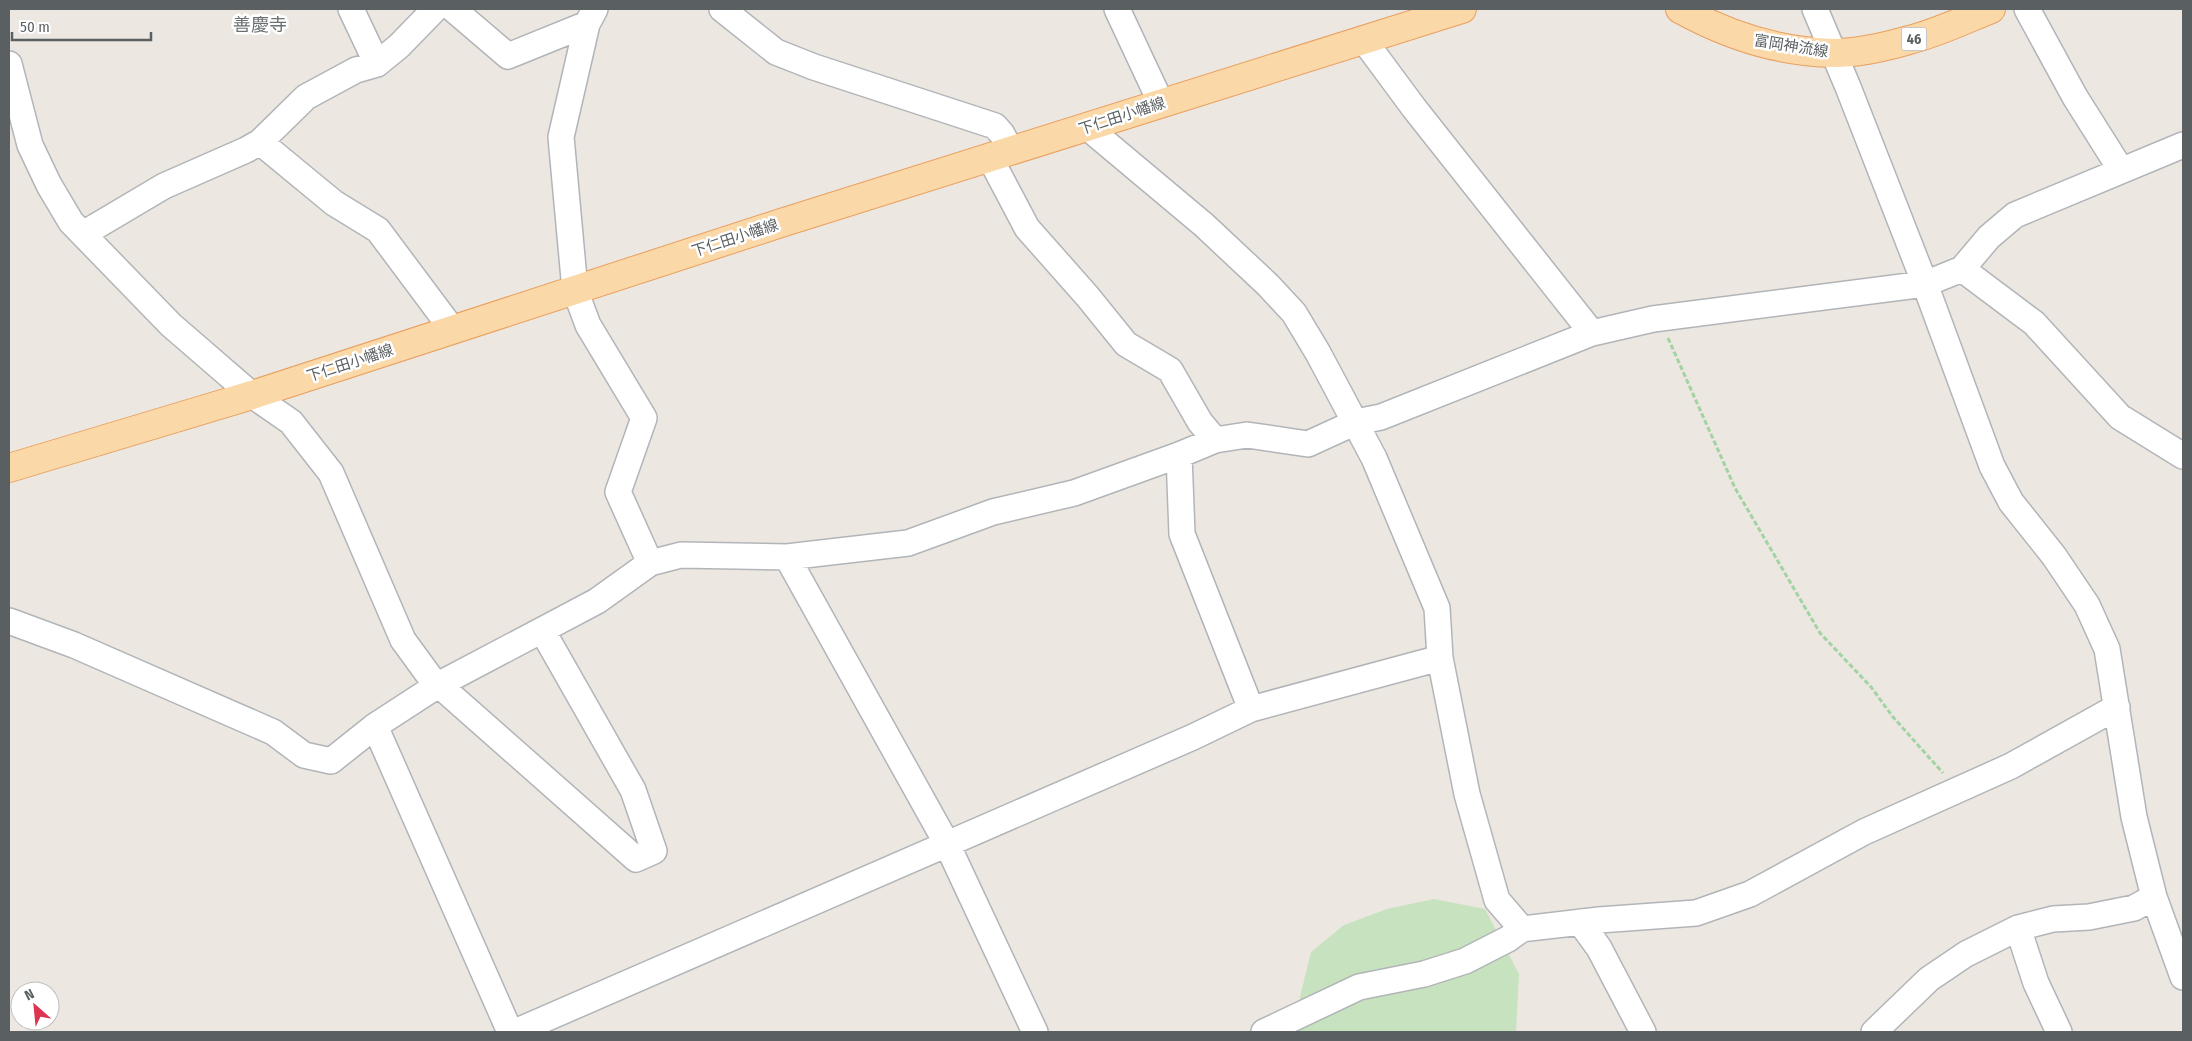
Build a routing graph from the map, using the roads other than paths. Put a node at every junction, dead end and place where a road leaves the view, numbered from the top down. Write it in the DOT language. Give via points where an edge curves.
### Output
graph roads {
  1 [pos="350,9"];
  2 [pos="435,9"];
  3 [pos="453,9"];
  4 [pos="722,9"];
  5 [pos="1117,9"];
  6 [pos="1462,9"];
  7 [pos="1680,9"];
  8 [pos="1815,9"];
  9 [pos="1991,9"];
  10 [pos="2027,9"];
  11 [pos="591,16"];
  12 [pos="1363,38"];
  13 [pos="1834,53"];
  14 [pos="9,64"];
  15 [pos="377,64"];
  16 [pos="1161,104"];
  17 [pos="1087,127"];
  18 [pos="260,142"];
  19 [pos="2183,146"];
  20 [pos="1000,155"];
  21 [pos="2121,170"];
  22 [pos="83,234"];
  23 [pos="1962,269"];
  24 [pos="1924,284"];
  25 [pos="575,290"];
  26 [pos="452,329"];
  27 [pos="1592,333"];
  28 [pos="252,395"];
  29 [pos="1356,422"];
  30 [pos="1215,440"];
  31 [pos="1179,455"];
  32 [pos="2183,456"];
  33 [pos="9,468"];
  34 [pos="787,557"];
  35 [pos="650,563"];
  36 [pos="9,621"];
  37 [pos="542,630"];
  38 [pos="1440,658"];
  39 [pos="438,685"];
  40 [pos="2117,707"];
  41 [pos="1251,709"];
  42 [pos="375,726"];
  43 [pos="947,844"];
  44 [pos="2154,897"];
  45 [pos="1580,922"];
  46 [pos="2018,928"];
  47 [pos="1522,929"];
  48 [pos="2183,977"];
  49 [pos="510,1032"];
  50 [pos="515,1032"];
  51 [pos="1035,1032"];
  52 [pos="1264,1032"];
  53 [pos="1644,1032"];
  54 [pos="1874,1032"];
  55 [pos="2059,1032"];
  1 -- 15 [label="street"];
  2 -- 15 [label="street"];
  3 -- 11 [label="street" via="508,56"];
  4 -- 20 [label="street" via="776,52 995,126 1002,134"];
  5 -- 16 [label="street"];
  6 -- 12 [label="main road, 下仁田小幡線"];
  7 -- 13 [label="main road, 富岡神流線 / 46" via="1746,39"];
  8 -- 13 [label="street"];
  9 -- 13 [label="main road, 富岡神流線 / 46" via="1910,40"];
  10 -- 21 [label="street"];
  11 -- 25 [label="street" via="560,137"];
  12 -- 16 [label="main road, 下仁田小幡線"];
  12 -- 27 [label="street" via="1414,108"];
  13 -- 24 [label="street"];
  14 -- 22 [label="street" via="30,144 49,185 71,222"];
  15 -- 18 [label="street" via="356,70 306,97"];
  16 -- 17 [label="main road, 下仁田小幡線"];
  17 -- 20 [label="main road, 下仁田小幡線"];
  17 -- 29 [label="street" via="1204,225 1275,292 1294,313"];
  18 -- 22 [label="street" via="164,186"];
  18 -- 26 [label="street" via="334,203 378,230"];
  19 -- 21 [label="street"];
  20 -- 25 [label="main road, 下仁田小幡線"];
  20 -- 30 [label="street" via="1027,228 1126,344 1170,370 1200,422"];
  21 -- 23 [label="street" via="2015,215 1989,237"];
  22 -- 28 [label="street" via="172,326"];
  23 -- 24 [label="street"];
  23 -- 32 [label="street" via="2034,324 2120,417"];
  24 -- 27 [label="street" via="1660,319"];
  24 -- 40 [label="street" via="2010,502 2054,556 2087,605 2107,649"];
  25 -- 26 [label="main road, 下仁田小幡線"];
  25 -- 35 [label="street" via="588,325 644,418 618,492"];
  26 -- 28 [label="main road, 下仁田小幡線"];
  27 -- 29 [label="street" via="1381,416"];
  28 -- 33 [label="main road, 下仁田小幡線"];
  28 -- 39 [label="street" via="291,422 331,473 403,640"];
  29 -- 30 [label="street" via="1308,444 1246,435"];
  29 -- 38 [label="street" via="1436,608"];
  30 -- 31 [label="street"];
  31 -- 34 [label="street" via="1074,493 993,512 908,543"];
  31 -- 41 [label="street" via="1182,534"];
  34 -- 35 [label="street" via="681,555"];
  34 -- 43 [label="street"];
  35 -- 37 [label="street" via="597,601"];
  36 -- 42 [label="street" via="74,645 273,732 304,756 332,761"];
  37 -- 39 [label="street"];
  37 -- 39 [label="street" via="633,790 654,851 636,859"];
  38 -- 41 [label="street"];
  38 -- 47 [label="street" via="1467,794 1497,900"];
  39 -- 42 [label="street"];
  40 -- 44 [label="street" via="2134,817"];
  40 -- 45 [label="street" via="2011,766 1864,832 1750,894 1696,913"];
  41 -- 43 [label="street"];
  42 -- 49 [label="street"];
  43 -- 50 [label="street"];
  43 -- 51 [label="street"];
  44 -- 46 [label="street" via="2134,908 2089,917 2053,919"];
  44 -- 48 [label="street"];
  45 -- 47 [label="street"];
  45 -- 53 [label="street" via="1599,948"];
  46 -- 54 [label="street" via="1966,954 1929,979"];
  46 -- 55 [label="street" via="2036,983"];
  47 -- 52 [label="street" via="1508,940 1465,961 1359,988"];
}
